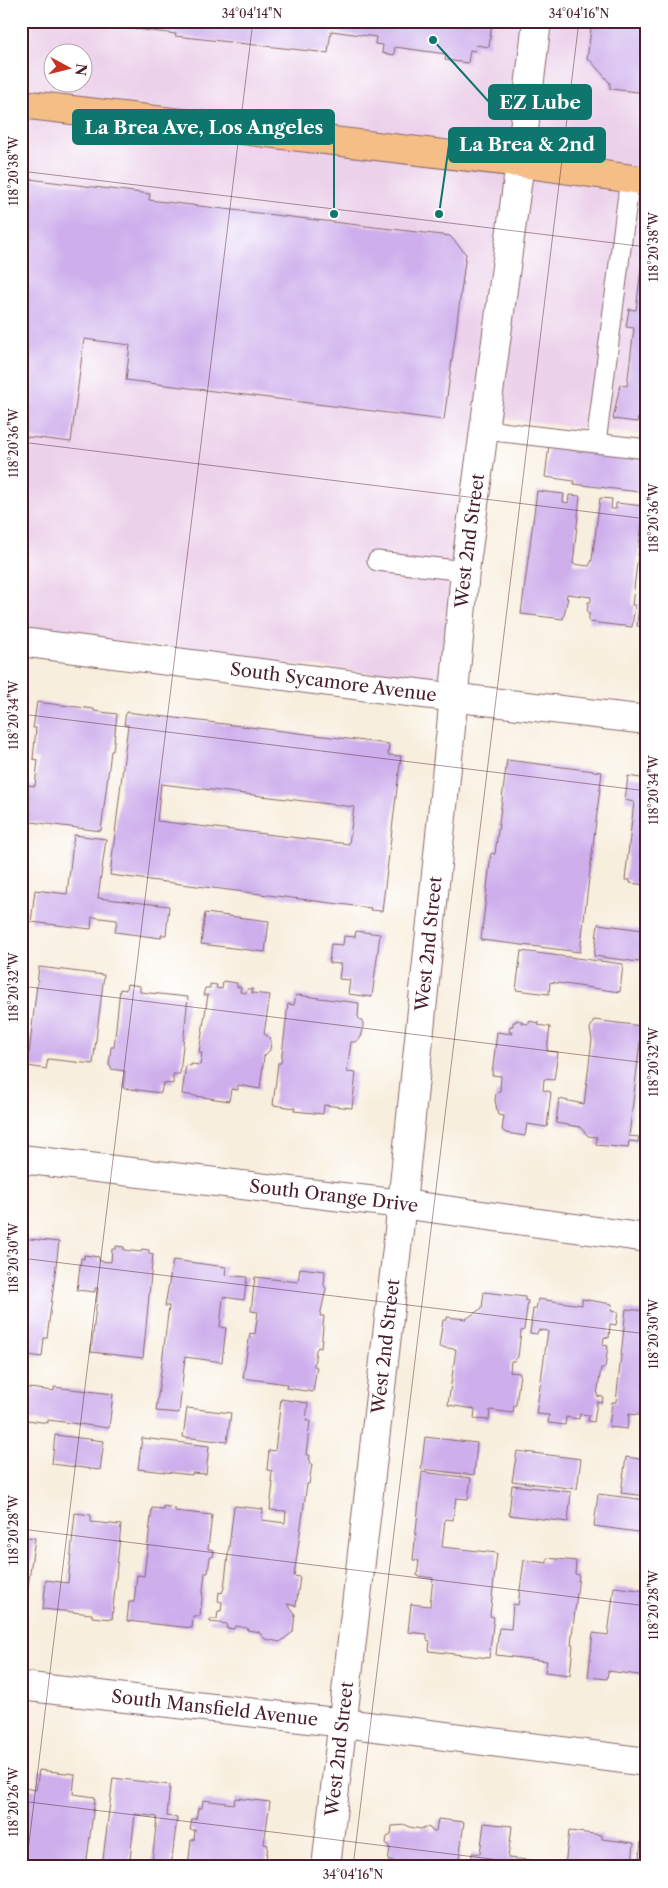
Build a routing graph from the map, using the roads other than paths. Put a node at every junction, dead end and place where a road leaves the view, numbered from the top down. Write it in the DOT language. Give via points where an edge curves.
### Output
graph roads {
  1 [pos="537,21"];
  2 [pos="21,104"];
  3 [pos="520,163"];
  4 [pos="639,180"];
  5 [pos="485,430"];
  6 [pos="596,443"];
  7 [pos="647,449"];
  8 [pos="377,561"];
  9 [pos="465,571"];
  10 [pos="21,642"];
  11 [pos="454,698"];
  12 [pos="647,720"];
  13 [pos="21,1159"];
  14 [pos="402,1204"];
  15 [pos="647,1238"];
  16 [pos="21,1686"];
  17 [pos="344,1722"];
  18 [pos="647,1762"];
  19 [pos="326,1867"];
  1 -- 3 [label="street, West 2nd Street"];
  2 -- 3 [label="main road"];
  3 -- 4 [label="main road"];
  3 -- 5 [label="street, West 2nd Street"];
  4 -- 6 [label="lane"];
  5 -- 6 [label="lane"];
  5 -- 9 [label="street, West 2nd Street"];
  6 -- 7 [label="lane"];
  8 -- 9 [label="lane"];
  9 -- 11 [label="street, West 2nd Street"];
  10 -- 11 [label="street, South Sycamore Avenue"];
  11 -- 12 [label="street, South Sycamore Avenue"];
  11 -- 14 [label="street, West 2nd Street"];
  13 -- 14 [label="street, South Orange Drive"];
  14 -- 15 [label="street, South Orange Drive"];
  14 -- 17 [label="street, West 2nd Street"];
  16 -- 17 [label="street, South Mansfield Avenue"];
  17 -- 18 [label="street, South Mansfield Avenue"];
  17 -- 19 [label="street, West 2nd Street"];
}
